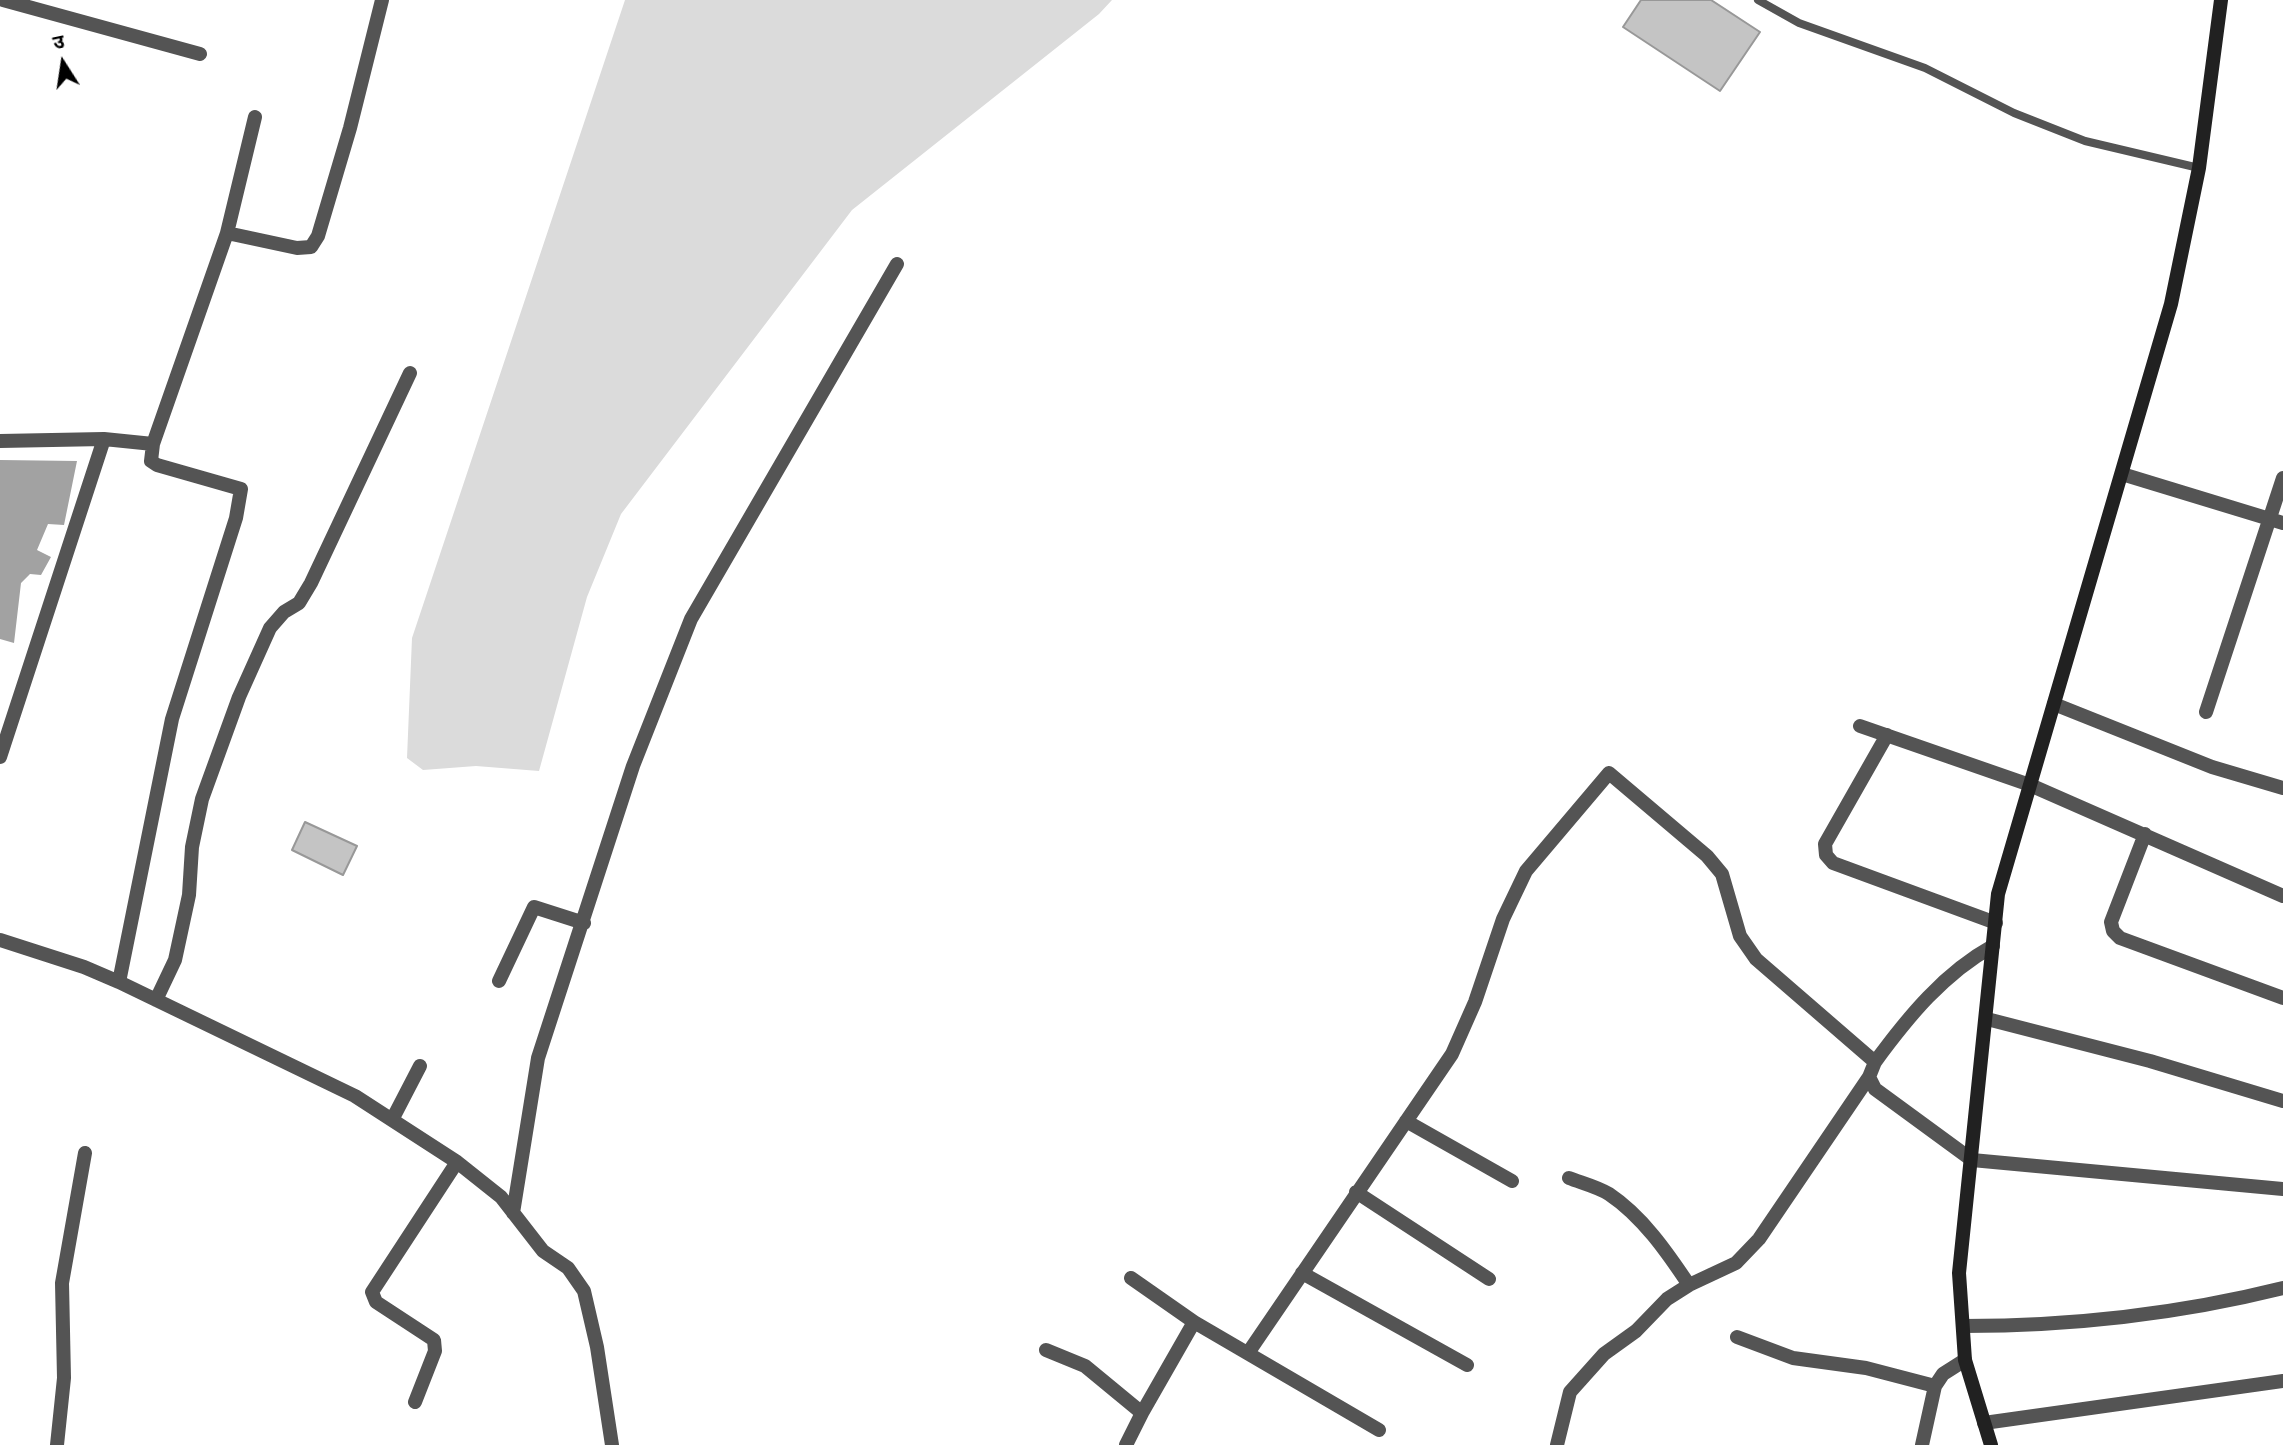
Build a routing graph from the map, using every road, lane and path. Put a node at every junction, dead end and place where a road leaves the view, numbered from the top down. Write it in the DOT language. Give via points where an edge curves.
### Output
graph roads {
  1 [pos="3,0"];
  2 [pos="382,0"];
  3 [pos="1758,0"];
  4 [pos="2221,0"];
  5 [pos="201,54"];
  6 [pos="255,117"];
  7 [pos="2199,168"];
  8 [pos="227,233"];
  9 [pos="897,264"];
  10 [pos="410,373"];
  11 [pos="104,439"];
  12 [pos="0,441"];
  13 [pos="153,444"];
  14 [pos="2122,474"];
  15 [pos="2283,478"];
  16 [pos="2277,521"];
  17 [pos="2054,705"];
  18 [pos="2206,712"];
  19 [pos="1860,726"];
  20 [pos="1886,735"];
  21 [pos="0,757"];
  22 [pos="2030,785"];
  23 [pos="2283,788"];
  24 [pos="2145,834"];
  25 [pos="2283,896"];
  26 [pos="584,923"];
  27 [pos="1996,923"];
  28 [pos="0,940"];
  29 [pos="1993,946"];
  30 [pos="499,981"];
  31 [pos="119,982"];
  32 [pos="2283,998"];
  33 [pos="156,1000"];
  34 [pos="1987,1019"];
  35 [pos="1875,1062"];
  36 [pos="420,1066"];
  37 [pos="1869,1077"];
  38 [pos="2283,1101"];
  39 [pos="392,1120"];
  40 [pos="1406,1121"];
  41 [pos="85,1153"];
  42 [pos="1972,1160"];
  43 [pos="457,1162"];
  44 [pos="1569,1178"];
  45 [pos="1512,1181"];
  46 [pos="2283,1189"];
  47 [pos="1356,1192"];
  48 [pos="513,1213"];
  49 [pos="1302,1273"];
  50 [pos="1130,1278"];
  51 [pos="1489,1279"];
  52 [pos="1689,1284"];
  53 [pos="2283,1287"];
  54 [pos="1194,1322"];
  55 [pos="1963,1326"];
  56 [pos="1737,1337"];
  57 [pos="1046,1350"];
  58 [pos="1248,1353"];
  59 [pos="1965,1360"];
  60 [pos="1467,1365"];
  61 [pos="2283,1381"];
  62 [pos="1935,1386"];
  63 [pos="415,1402"];
  64 [pos="1142,1413"];
  65 [pos="1984,1423"];
  66 [pos="1379,1430"];
  67 [pos="57,1445"];
  68 [pos="612,1445"];
  69 [pos="1126,1445"];
  70 [pos="1557,1445"];
  71 [pos="1922,1445"];
  72 [pos="1991,1445"];
  1 -- 5 [label="street"];
  2 -- 8 [label="street" via="350,128 311,247"];
  3 -- 7 [label="lane" via="1799,23 1925,68 2014,113 2085,141"];
  4 -- 7 [label="street"];
  6 -- 8 [label="street"];
  7 -- 14 [label="street" via="2171,304"];
  8 -- 13 [label="street"];
  9 -- 26 [label="street" via="691,619 633,766"];
  10 -- 33 [label="street" via="311,583 299,603 270,628 239,697 202,799 175,960"];
  11 -- 12 [label="street"];
  11 -- 13 [label="street"];
  11 -- 21 [label="street"];
  13 -- 31 [label="street" via="151,461 157,465 241,489 236,518 172,719"];
  14 -- 16 [label="street"];
  14 -- 17 [label="street"];
  15 -- 16 [label="street"];
  16 -- 18 [label="street"];
  17 -- 22 [label="street"];
  17 -- 23 [label="street" via="2212,767"];
  19 -- 20 [label="street"];
  20 -- 22 [label="street"];
  20 -- 27 [label="street" via="1825,844 1826,855 1833,863"];
  22 -- 24 [label="street"];
  22 -- 27 [label="street" via="1998,894"];
  24 -- 25 [label="street"];
  24 -- 32 [label="street" via="2111,922 2113,931 2120,938"];
  26 -- 30 [label="street" via="534,907"];
  26 -- 48 [label="street" via="538,1058"];
  27 -- 29 [label="street"];
  28 -- 31 [label="street"];
  29 -- 34 [label="street"];
  29 -- 35 [label="street" via="1926,999"];
  31 -- 33 [label="street"];
  33 -- 39 [label="street" via="355,1096"];
  34 -- 38 [label="street"];
  34 -- 42 [label="street"];
  35 -- 37 [label="street"];
  35 -- 40 [label="street" via="1756,959 1740,936 1722,874 1609,773 1526,871 1452,1054"];
  36 -- 39 [label="street"];
  37 -- 42 [label="street" via="1875,1089"];
  37 -- 52 [label="street" via="1759,1239 1736,1262"];
  39 -- 43 [label="street"];
  40 -- 45 [label="street"];
  40 -- 47 [label="street"];
  41 -- 67 [label="street" via="62,1283 64,1378"];
  42 -- 46 [label="street"];
  42 -- 55 [label="street" via="1959,1273"];
  43 -- 48 [label="street" via="501,1197"];
  43 -- 63 [label="street" via="372,1292 376,1302 434,1340 435,1351"];
  44 -- 52 [label="street" via="1608,1193 1634,1216"];
  47 -- 49 [label="street"];
  47 -- 51 [label="street"];
  48 -- 68 [label="street" via="543,1251 568,1268 584,1291"];
  49 -- 58 [label="street"];
  49 -- 60 [label="street"];
  50 -- 54 [label="street"];
  52 -- 70 [label="street" via="1604,1354 1570,1392"];
  53 -- 55 [label="street" via="2042,1326"];
  54 -- 58 [label="street"];
  54 -- 64 [label="street"];
  55 -- 59 [label="street"];
  56 -- 62 [label="street" via="1793,1358 1866,1368"];
  57 -- 64 [label="street" via="1085,1366"];
  58 -- 66 [label="street"];
  59 -- 62 [label="street" via="1943,1374"];
  59 -- 65 [label="street"];
  61 -- 65 [label="street"];
  62 -- 71 [label="street"];
  64 -- 69 [label="street"];
  65 -- 72 [label="street"];
}
